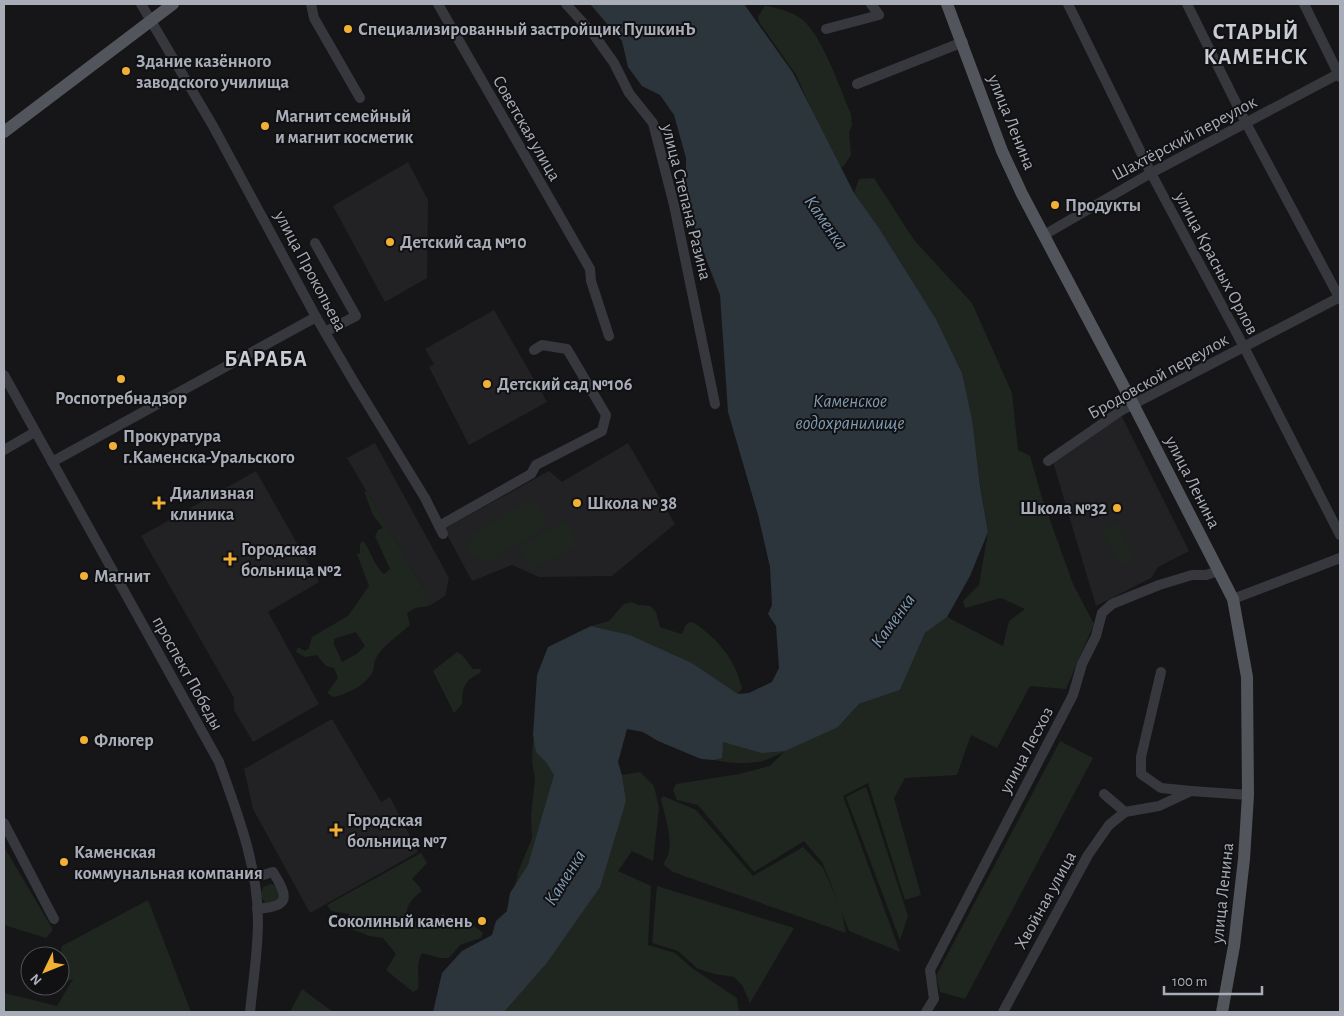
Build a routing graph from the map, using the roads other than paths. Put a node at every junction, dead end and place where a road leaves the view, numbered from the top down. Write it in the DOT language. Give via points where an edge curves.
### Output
graph roads {
  1 [pos="141,4"];
  2 [pos="173,4"];
  3 [pos="311,4"];
  4 [pos="438,4"];
  5 [pos="566,4"];
  6 [pos="871,4"];
  7 [pos="947,4"];
  8 [pos="1068,4"];
  9 [pos="1187,4"];
  10 [pos="1304,4"];
  11 [pos="152,21"];
  12 [pos="826,29"];
  13 [pos="963,42"];
  14 [pos="1340,74"];
  15 [pos="857,84"];
  16 [pos="360,98"];
  17 [pos="1246,123"];
  18 [pos="4,132"];
  19 [pos="1151,173"];
  20 [pos="1044,235"];
  21 [pos="315,243"];
  22 [pos="1340,298"];
  23 [pos="316,317"];
  24 [pos="325,332"];
  25 [pos="609,336"];
  26 [pos="1244,347"];
  27 [pos="534,350"];
  28 [pos="4,375"];
  29 [pos="715,404"];
  30 [pos="1133,404"];
  31 [pos="35,432"];
  32 [pos="4,450"];
  33 [pos="1048,460"];
  34 [pos="52,462"];
  35 [pos="1340,536"];
  36 [pos="1340,558"];
  37 [pos="1219,571"];
  38 [pos="1233,599"];
  39 [pos="1161,672"];
  40 [pos="1191,791"];
  41 [pos="1104,794"];
  42 [pos="1248,795"];
  43 [pos="1125,812"];
  44 [pos="4,823"];
  45 [pos="253,878"];
  46 [pos="257,909"];
  47 [pos="54,919"];
  48 [pos="250,1012"];
  49 [pos="926,1012"];
  50 [pos="1004,1012"];
  51 [pos="1222,1012"];
  1 -- 11 [label="street, улица Прокопьева"];
  2 -- 11 [label="main road"];
  3 -- 16 [label="street" via="314,18"];
  4 -- 25 [label="street, Советская улица" via="590,269"];
  5 -- 29 [label="street, улица Степана Разина" via="594,35 614,63 629,94 653,123 674,205"];
  6 -- 12 [label="street" via="879,15"];
  7 -- 13 [label="main road, улица Ленина"];
  8 -- 19 [label="street, улица Красных Орлов"];
  9 -- 17 [label="street"];
  10 -- 14 [label="street"];
  11 -- 18 [label="main road"];
  11 -- 23 [label="street, улица Прокопьева"];
  13 -- 15 [label="street"];
  13 -- 20 [label="main road, улица Ленина" via="1002,151"];
  14 -- 17 [label="street, Шахтёрский переулок"];
  17 -- 19 [label="street, Шахтёрский переулок"];
  17 -- 22 [label="street"];
  19 -- 20 [label="street, Шахтёрский переулок"];
  19 -- 26 [label="street, улица Красных Орлов"];
  20 -- 30 [label="main road, улица Ленина"];
  21 -- 24 [label="street" via="356,316"];
  22 -- 26 [label="street, Бродовской переулок"];
  23 -- 24 [label="street, улица Прокопьева"];
  23 -- 34 [label="street"];
  24 -- 27 [label="street, улица Прокопьева" via="441,530 531,474 536,465 602,432 606,415 567,349 542,345"];
  26 -- 30 [label="street, Бродовской переулок"];
  26 -- 35 [label="street, улица Красных Орлов"];
  28 -- 31 [label="street, проспект Победы"];
  30 -- 33 [label="street, Бродовской переулок"];
  30 -- 37 [label="main road, улица Ленина"];
  31 -- 32 [label="street"];
  31 -- 34 [label="street, проспект Победы"];
  34 -- 45 [label="street, проспект Победы" via="219,762 238,817"];
  36 -- 38 [label="street"];
  37 -- 38 [label="main road, улица Ленина"];
  37 -- 49 [label="street, улица Лесхоз" via="1159,585 1112,604 1102,613 1073,695 930,970 934,999"];
  38 -- 42 [label="main road, улица Ленина" via="1247,677"];
  39 -- 40 [label="street" via="1140,757 1141,774 1160,788"];
  40 -- 42 [label="street"];
  40 -- 43 [label="street" via="1158,806"];
  41 -- 43 [label="street"];
  42 -- 51 [label="main road, улица Ленина" via="1240,898"];
  43 -- 50 [label="street, Хвойная улица" via="1109,825 1088,855"];
  44 -- 47 [label="street"];
  45 -- 46 [label="street, проспект Победы"];
  45 -- 46 [label="street" via="273,872 284,890 283,901 274,907"];
  46 -- 48 [label="street, проспект Победы"];
}
